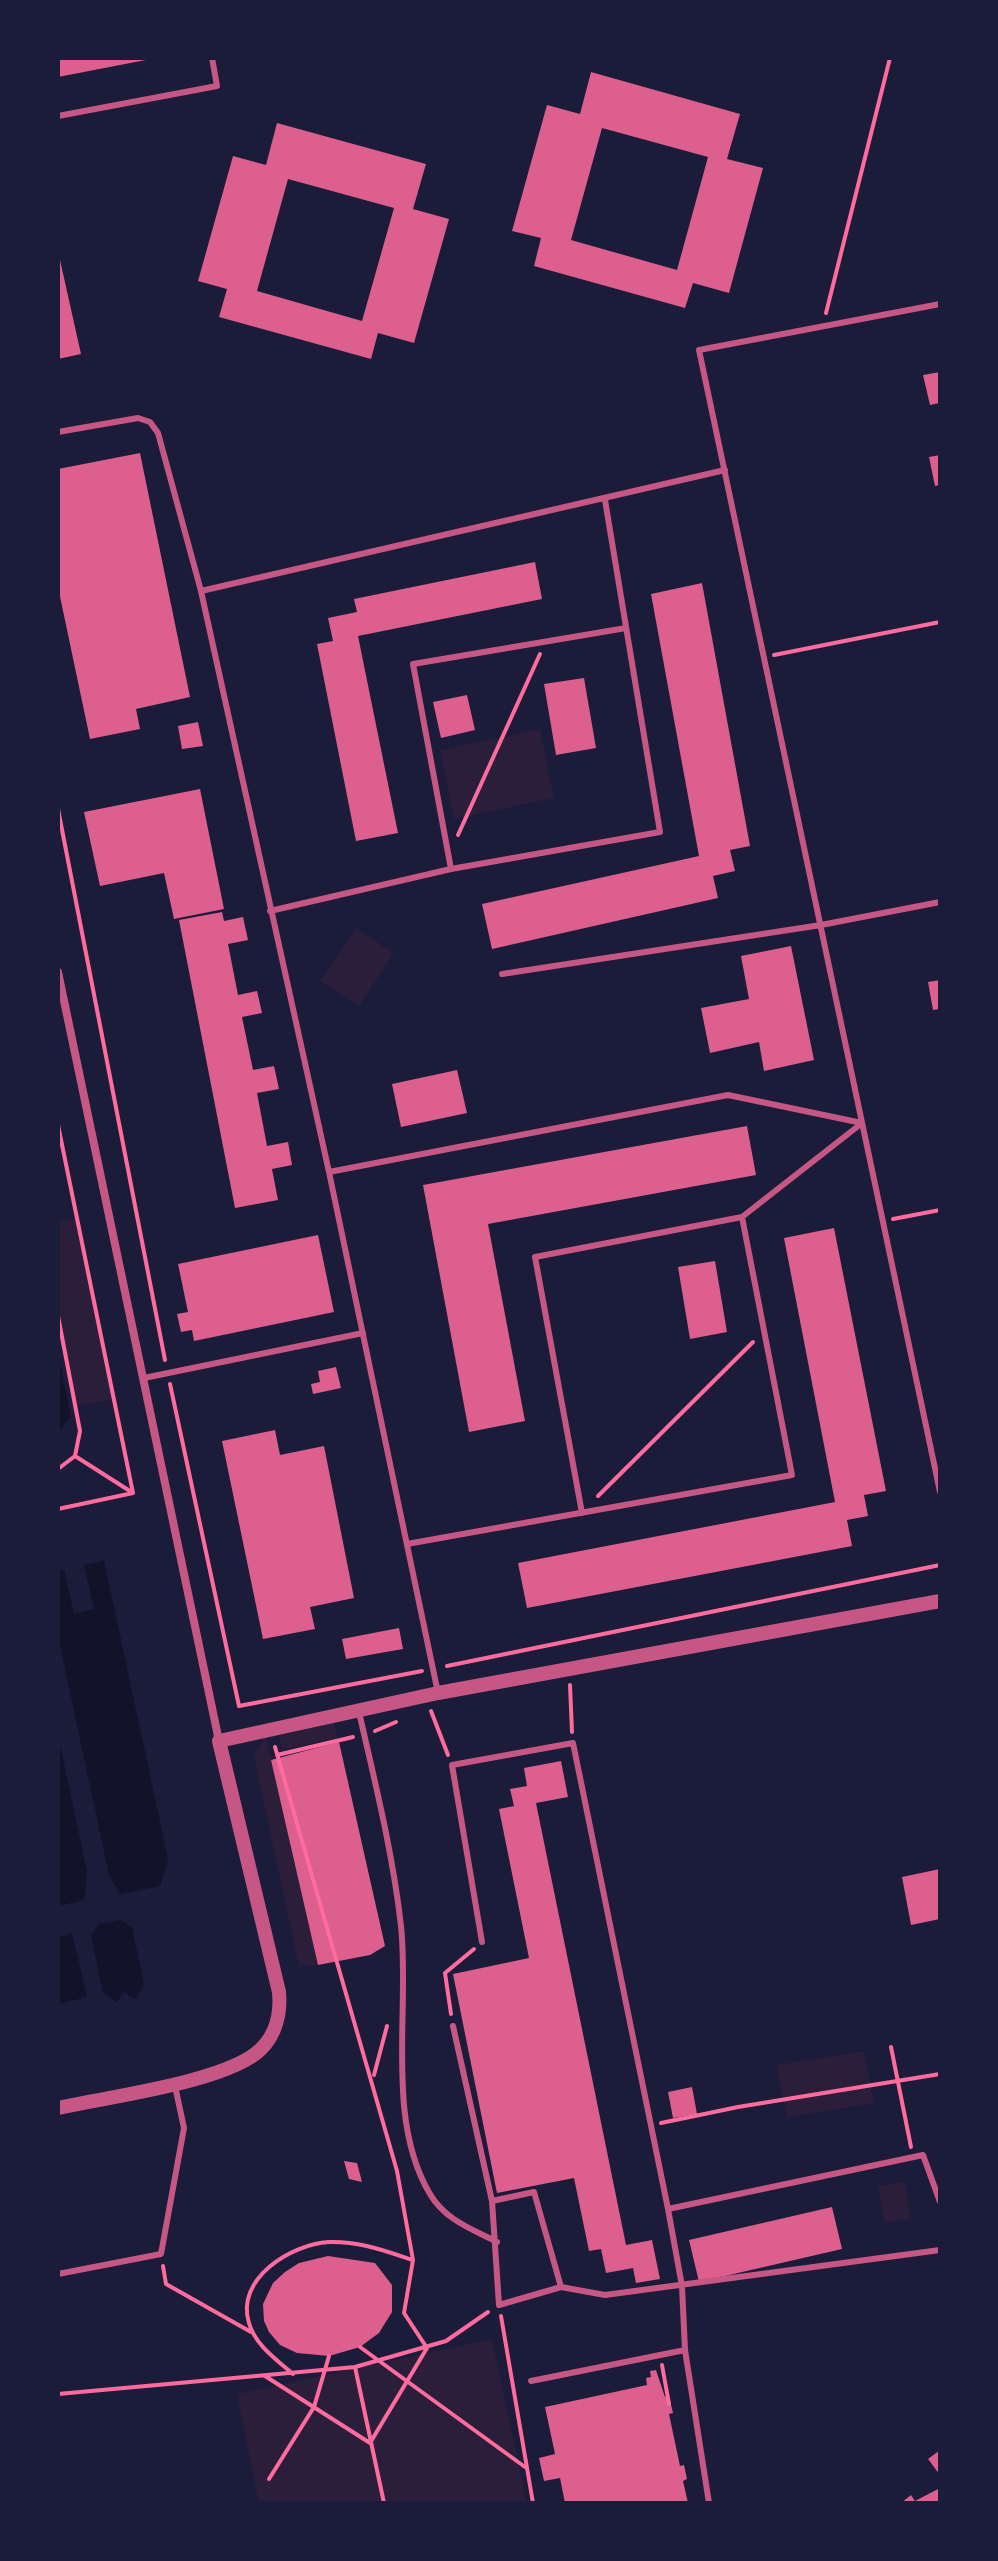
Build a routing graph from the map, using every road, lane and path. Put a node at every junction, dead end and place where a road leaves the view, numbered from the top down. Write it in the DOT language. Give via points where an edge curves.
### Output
graph roads {
  1 [pos="212,58"];
  2 [pos="890,58"];
  3 [pos="58,116"];
  4 [pos="940,304"];
  5 [pos="822,327"];
  6 [pos="58,432"];
  7 [pos="725,470"];
  8 [pos="605,500"];
  9 [pos="201,591"];
  10 [pos="940,622"];
  11 [pos="626,628"];
  12 [pos="546,641"];
  13 [pos="764,657"];
  14 [pos="58,809"];
  15 [pos="448,856"];
  16 [pos="451,869"];
  17 [pos="940,902"];
  18 [pos="270,911"];
  19 [pos="821,925"];
  20 [pos="58,972"];
  21 [pos="502,974"];
  22 [pos="862,1123"];
  23 [pos="58,1125"];
  24 [pos="329,1172"];
  25 [pos="940,1210"];
  26 [pos="742,1217"];
  27 [pos="883,1221"];
  28 [pos="58,1316"];
  29 [pos="764,1332"];
  30 [pos="363,1333"];
  31 [pos="168,1373"];
  32 [pos="144,1378"];
  33 [pos="75,1456"];
  34 [pos="58,1469"];
  35 [pos="940,1492"];
  36 [pos="133,1493"];
  37 [pos="58,1509"];
  38 [pos="582,1513"];
  39 [pos="407,1544"];
  40 [pos="940,1565"];
  41 [pos="940,1601"];
  42 [pos="434,1669"];
  43 [pos="570,1684"];
  44 [pos="438,1693"];
  45 [pos="431,1710"];
  46 [pos="359,1711"];
  47 [pos="272,1737"];
  48 [pos="219,1741"];
  49 [pos="573,1743"];
  50 [pos="355,1751"];
  51 [pos="277,1755"];
  52 [pos="452,1765"];
  53 [pos="482,1942"];
  54 [pos="388,2020"];
  55 [pos="453,2026"];
  56 [pos="891,2047"];
  57 [pos="940,2074"];
  58 [pos="373,2077"];
  59 [pos="898,2081"];
  60 [pos="175,2082"];
  61 [pos="58,2108"];
  62 [pos="651,2126"];
  63 [pos="913,2157"];
  64 [pos="492,2201"];
  65 [pos="940,2202"];
  66 [pos="668,2209"];
  67 [pos="497,2242"];
  68 [pos="940,2250"];
  69 [pos="161,2254"];
  70 [pos="413,2260"];
  71 [pos="58,2274"];
  72 [pos="682,2286"];
  73 [pos="561,2287"];
  74 [pos="499,2305"];
  75 [pos="253,2333"];
  76 [pos="360,2347"];
  77 [pos="427,2348"];
  78 [pos="685,2350"];
  79 [pos="660,2355"];
  80 [pos="329,2356"];
  81 [pos="380,2362"];
  82 [pos="355,2367"];
  83 [pos="322,2371"];
  84 [pos="293,2374"];
  85 [pos="265,2376"];
  86 [pos="531,2381"];
  87 [pos="406,2383"];
  88 [pos="58,2394"];
  89 [pos="669,2404"];
  90 [pos="314,2407"];
  91 [pos="370,2443"];
  92 [pos="525,2467"];
  93 [pos="269,2479"];
  94 [pos="384,2503"];
  95 [pos="533,2503"];
  96 [pos="709,2503"];
  1 -- 3 [label="lane" via="217,86"];
  2 -- 5 [label="path"];
  4 -- 5 [label="lane"];
  5 -- 7 [label="lane" via="699,350"];
  6 -- 9 [label="lane" via="138,418 150,422 158,433"];
  7 -- 8 [label="lane"];
  7 -- 13 [label="lane"];
  8 -- 9 [label="lane"];
  8 -- 11 [label="lane"];
  9 -- 18 [label="lane"];
  10 -- 13 [label="path"];
  11 -- 12 [label="lane"];
  11 -- 16 [label="lane" via="660,832"];
  12 -- 15 [label="path"];
  12 -- 15 [label="lane" via="413,664"];
  13 -- 19 [label="lane"];
  14 -- 31 [label="path"];
  15 -- 16 [label="lane"];
  16 -- 18 [label="lane"];
  17 -- 19 [label="lane"];
  18 -- 24 [label="lane"];
  19 -- 21 [label="lane"];
  19 -- 22 [label="lane"];
  20 -- 32 [label="street"];
  22 -- 24 [label="lane" via="728,1095"];
  22 -- 26 [label="lane"];
  22 -- 27 [label="lane"];
  23 -- 36 [label="path"];
  24 -- 30 [label="lane"];
  25 -- 27 [label="path"];
  26 -- 29 [label="lane"];
  26 -- 38 [label="lane" via="535,1257"];
  27 -- 35 [label="lane"];
  28 -- 33 [label="path" via="80,1431"];
  29 -- 38 [label="path"];
  29 -- 38 [label="lane" via="792,1475"];
  30 -- 31 [label="lane"];
  30 -- 39 [label="lane"];
  31 -- 32 [label="lane"];
  31 -- 42 [label="path" via="239,1706"];
  32 -- 48 [label="street"];
  33 -- 34 [label="path"];
  33 -- 36 [label="path"];
  36 -- 37 [label="path"];
  38 -- 39 [label="lane"];
  39 -- 42 [label="lane"];
  40 -- 42 [label="path"];
  41 -- 44 [label="street"];
  42 -- 44 [label="lane"];
  43 -- 49 [label="path"];
  44 -- 46 [label="street"];
  45 -- 52 [label="path"];
  46 -- 48 [label="street"];
  46 -- 67 [label="lane" via="400,1923 406,1988 402,2093 411,2151 445,2215"];
  47 -- 51 [label="path"];
  48 -- 60 [label="street" via="280,2007 271,2036 252,2057"];
  49 -- 52 [label="lane"];
  49 -- 62 [label="lane"];
  50 -- 51 [label="path" via="352,1737"];
  51 -- 58 [label="path"];
  52 -- 53 [label="lane"];
  53 -- 55 [label="path" via="445,1973"];
  54 -- 58 [label="path"];
  55 -- 64 [label="lane"];
  56 -- 59 [label="path"];
  57 -- 59 [label="path"];
  58 -- 70 [label="path"];
  59 -- 62 [label="path"];
  59 -- 63 [label="path"];
  60 -- 61 [label="street"];
  60 -- 69 [label="lane" via="184,2128"];
  62 -- 66 [label="lane"];
  63 -- 65 [label="lane" via="923,2155"];
  63 -- 66 [label="lane"];
  64 -- 67 [label="lane"];
  64 -- 73 [label="lane" via="534,2192"];
  66 -- 72 [label="lane"];
  67 -- 74 [label="lane"];
  68 -- 72 [label="lane"];
  69 -- 71 [label="lane"];
  69 -- 75 [label="path" via="166,2284"];
  70 -- 75 [label="path" via="350,2243 327,2242 292,2251 260,2276 253,2289 247,2302"];
  70 -- 77 [label="path" via="404,2313"];
  72 -- 73 [label="lane" via="605,2295"];
  72 -- 78 [label="lane"];
  73 -- 74 [label="lane"];
  74 -- 77 [label="path"];
  74 -- 92 [label="path"];
  75 -- 84 [label="path"];
  76 -- 81 [label="path"];
  77 -- 81 [label="path"];
  77 -- 87 [label="path"];
  78 -- 79 [label="lane"];
  78 -- 96 [label="lane"];
  79 -- 86 [label="lane"];
  79 -- 89 [label="path"];
  80 -- 83 [label="path"];
  81 -- 82 [label="path"];
  81 -- 87 [label="path"];
  82 -- 83 [label="path"];
  82 -- 91 [label="path"];
  83 -- 84 [label="path"];
  83 -- 90 [label="path"];
  84 -- 85 [label="path"];
  85 -- 88 [label="path"];
  85 -- 90 [label="path"];
  87 -- 91 [label="path"];
  87 -- 92 [label="path"];
  90 -- 91 [label="path"];
  90 -- 93 [label="path"];
  91 -- 94 [label="path"];
  92 -- 95 [label="path"];
}
